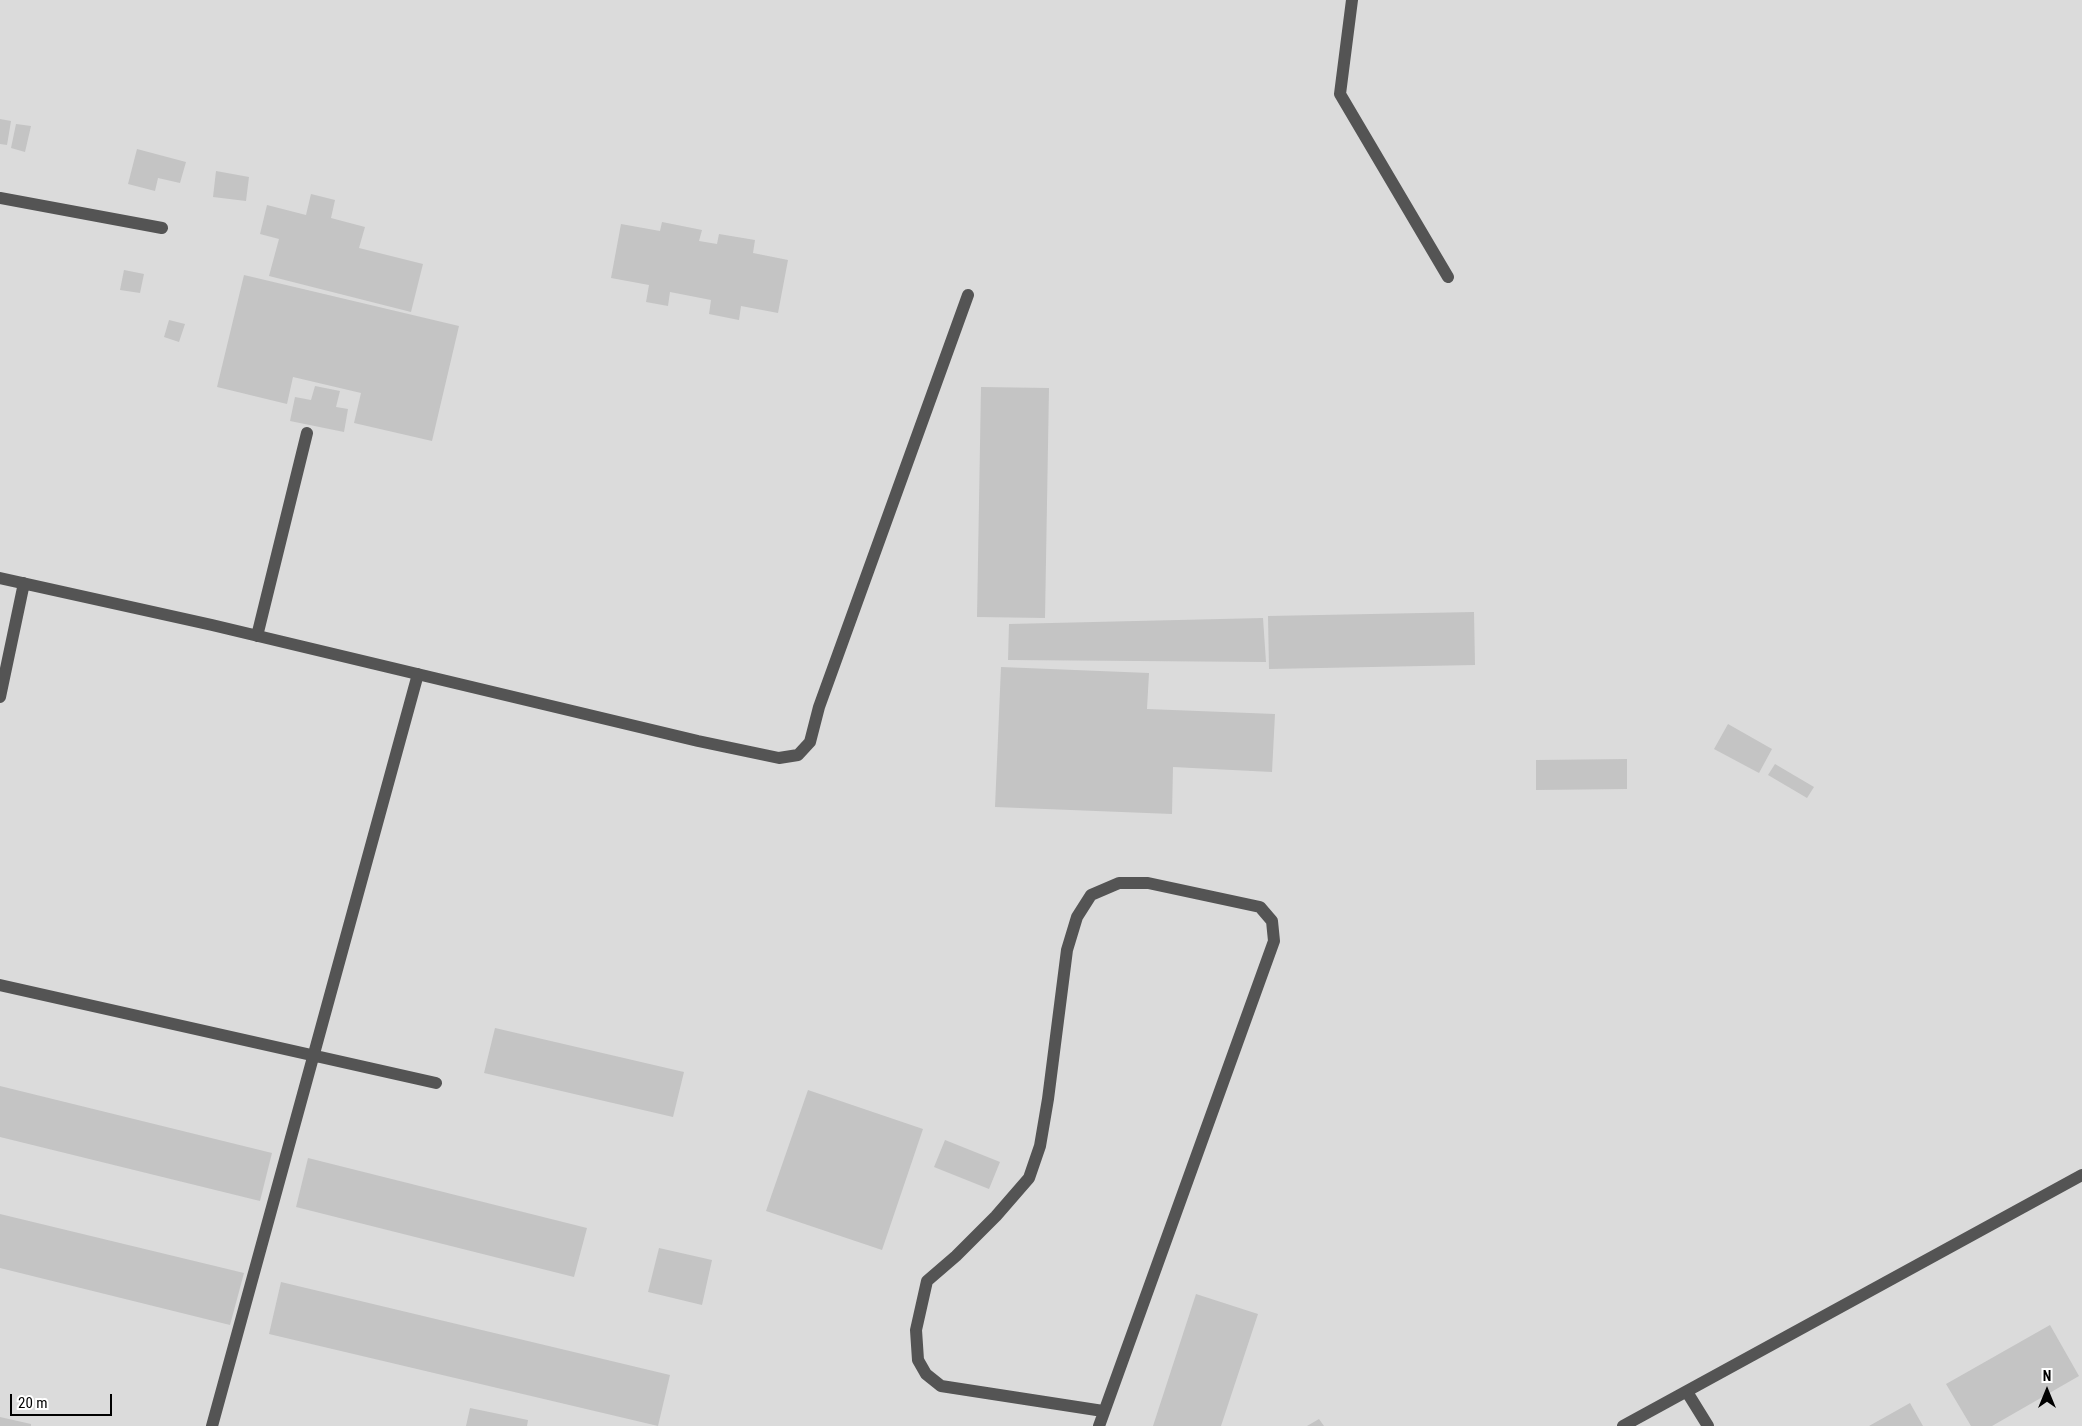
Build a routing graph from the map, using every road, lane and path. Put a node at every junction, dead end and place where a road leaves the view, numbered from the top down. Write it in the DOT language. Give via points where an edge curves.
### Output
graph roads {
  1 [pos="1352,0"];
  2 [pos="0,198"];
  3 [pos="162,228"];
  4 [pos="1448,277"];
  5 [pos="968,295"];
  6 [pos="307,433"];
  7 [pos="0,578"];
  8 [pos="24,583"];
  9 [pos="257,636"];
  10 [pos="418,674"];
  11 [pos="0,697"];
  12 [pos="0,985"];
  13 [pos="314,1055"];
  14 [pos="436,1083"];
  15 [pos="2082,1175"];
  16 [pos="1687,1392"];
  17 [pos="1103,1411"];
  18 [pos="212,1426"];
  19 [pos="1099,1426"];
  20 [pos="1623,1426"];
  21 [pos="1708,1426"];
  1 -- 4 [label="street" via="1340,94"];
  2 -- 3 [label="street"];
  5 -- 10 [label="street" via="819,707 810,742 798,755 779,758 707,743"];
  6 -- 9 [label="street"];
  7 -- 8 [label="street"];
  8 -- 9 [label="street"];
  8 -- 11 [label="street"];
  9 -- 10 [label="street"];
  10 -- 13 [label="street"];
  12 -- 13 [label="street"];
  13 -- 14 [label="street"];
  13 -- 18 [label="street"];
  15 -- 16 [label="street"];
  16 -- 20 [label="street"];
  16 -- 21 [label="street"];
  17 -- 17 [label="street" via="1274,941 1272,921 1260,907 1148,883 1119,883 1091,895 1077,918 1067,950 1040,1146 1029,1178 990,1223 927,1281 916,1330 918,1360 926,1374 941,1386"];
  17 -- 19 [label="street"];
}
